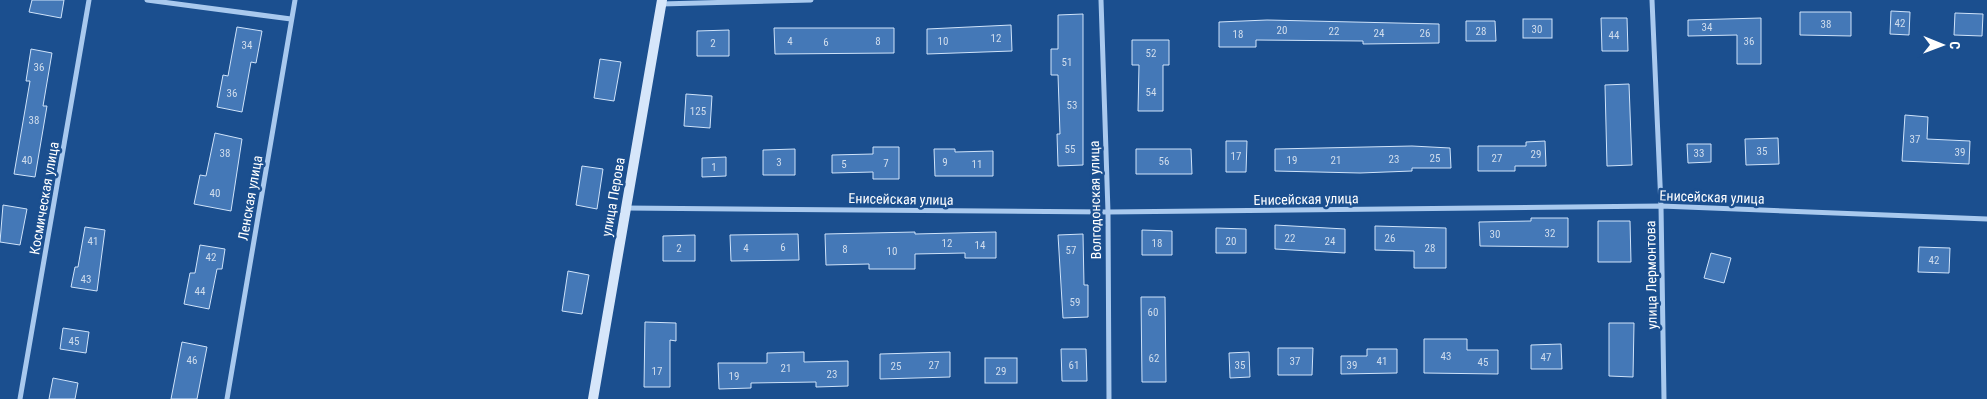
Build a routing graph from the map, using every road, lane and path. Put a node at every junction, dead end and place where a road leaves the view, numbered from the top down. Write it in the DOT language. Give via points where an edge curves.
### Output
graph roads {
  1 [pos="89,0"];
  2 [pos="147,0"];
  3 [pos="294,0"];
  4 [pos="811,0"];
  5 [pos="1101,0"];
  6 [pos="1652,0"];
  7 [pos="661,2"];
  8 [pos="291,19"];
  9 [pos="1661,206"];
  10 [pos="625,208"];
  11 [pos="1108,212"];
  12 [pos="1987,219"];
  13 [pos="20,399"];
  14 [pos="227,399"];
  15 [pos="593,399"];
  16 [pos="1109,399"];
  17 [pos="1664,399"];
  1 -- 13 [label="street, Космическая улица"];
  2 -- 8 [label="street"];
  3 -- 8 [label="street, Ленская улица"];
  4 -- 7 [label="street"];
  5 -- 11 [label="street, Волгодонская улица"];
  6 -- 9 [label="street, улица Лермонтова"];
  7 -- 10 [label="main road, улица Перова"];
  8 -- 14 [label="street, Ленская улица"];
  9 -- 11 [label="street, Енисейская улица"];
  9 -- 12 [label="street, Енисейская улица"];
  9 -- 17 [label="street, улица Лермонтова"];
  10 -- 11 [label="street, Енисейская улица"];
  10 -- 15 [label="main road, улица Перова"];
  11 -- 16 [label="street, Волгодонская улица"];
}
